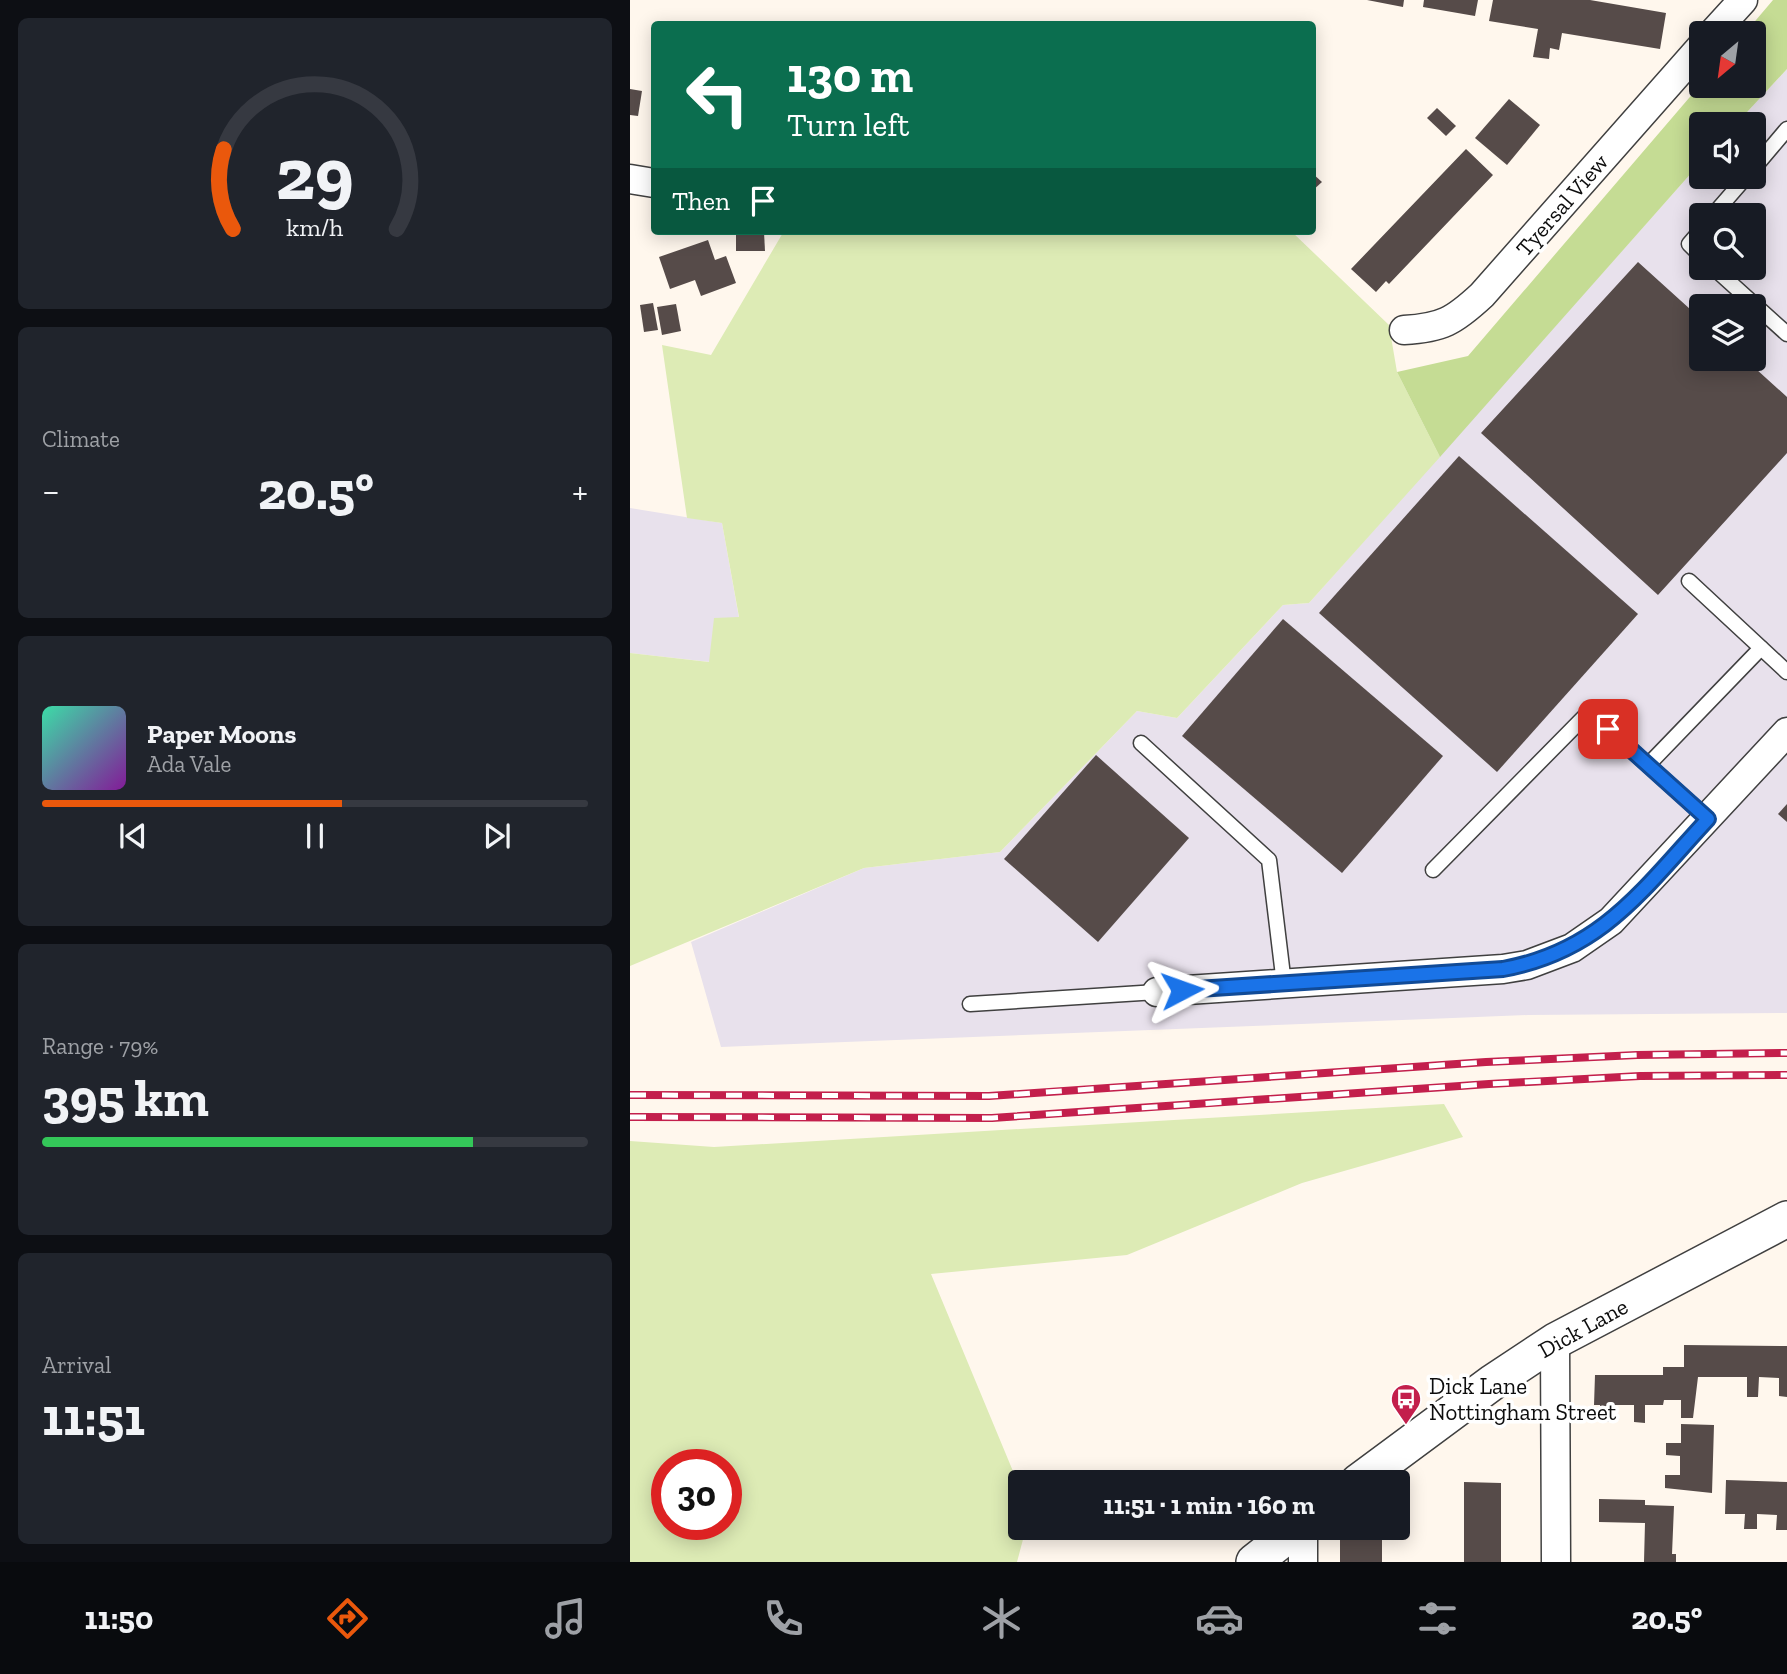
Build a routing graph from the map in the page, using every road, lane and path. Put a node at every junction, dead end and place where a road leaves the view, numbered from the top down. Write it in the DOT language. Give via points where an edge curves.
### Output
graph roads {
  1 [pos="1743,0"];
  2 [pos="1724,21"];
  3 [pos="1689,61"];
  4 [pos="1787,129"];
  5 [pos="1766,154"];
  6 [pos="630,179"];
  7 [pos="651,182"];
  8 [pos="1736,189"];
  9 [pos="1723,203"];
  10 [pos="1727,280"];
  11 [pos="1404,331"];
  12 [pos="1787,334"];
  13 [pos="1689,581"];
  14 [pos="1761,648"];
  15 [pos="1787,672"];
  16 [pos="1787,732"];
  17 [pos="1141,743"];
  18 [pos="1648,765"];
  19 [pos="1708,819"];
  20 [pos="1433,870"];
  21 [pos="1284,984"];
  22 [pos="1157,992"];
  23 [pos="970,1004"];
  24 [pos="1787,1219"];
  25 [pos="1555,1341"];
  26 [pos="1374,1470"];
  27 [pos="1282,1540"];
  28 [pos="1303,1540"];
  29 [pos="1254,1562"];
  30 [pos="1303,1562"];
  31 [pos="1556,1562"];
  1 -- 2 [label="street"];
  3 -- 11 [label="street, Tyersal View" via="1482,295 1446,323"];
  4 -- 5 [label="lane"];
  6 -- 7 [label="street"];
  8 -- 9 [label="lane"];
  10 -- 12 [label="lane"];
  13 -- 14 [label="lane"];
  14 -- 15 [label="lane"];
  14 -- 18 [label="lane"];
  16 -- 19 [label="street"];
  17 -- 21 [label="lane" via="1269,860"];
  18 -- 19 [label="lane"];
  18 -- 20 [label="lane" via="1589,712"];
  19 -- 21 [label="street" via="1611,922 1550,958 1503,969"];
  21 -- 22 [label="street"];
  22 -- 23 [label="lane"];
  24 -- 25 [label="street, Dick Lane"];
  25 -- 26 [label="street, Dick Lane"];
  25 -- 31 [label="street"];
  27 -- 29 [label="street"];
  28 -- 30 [label="street"];
}
